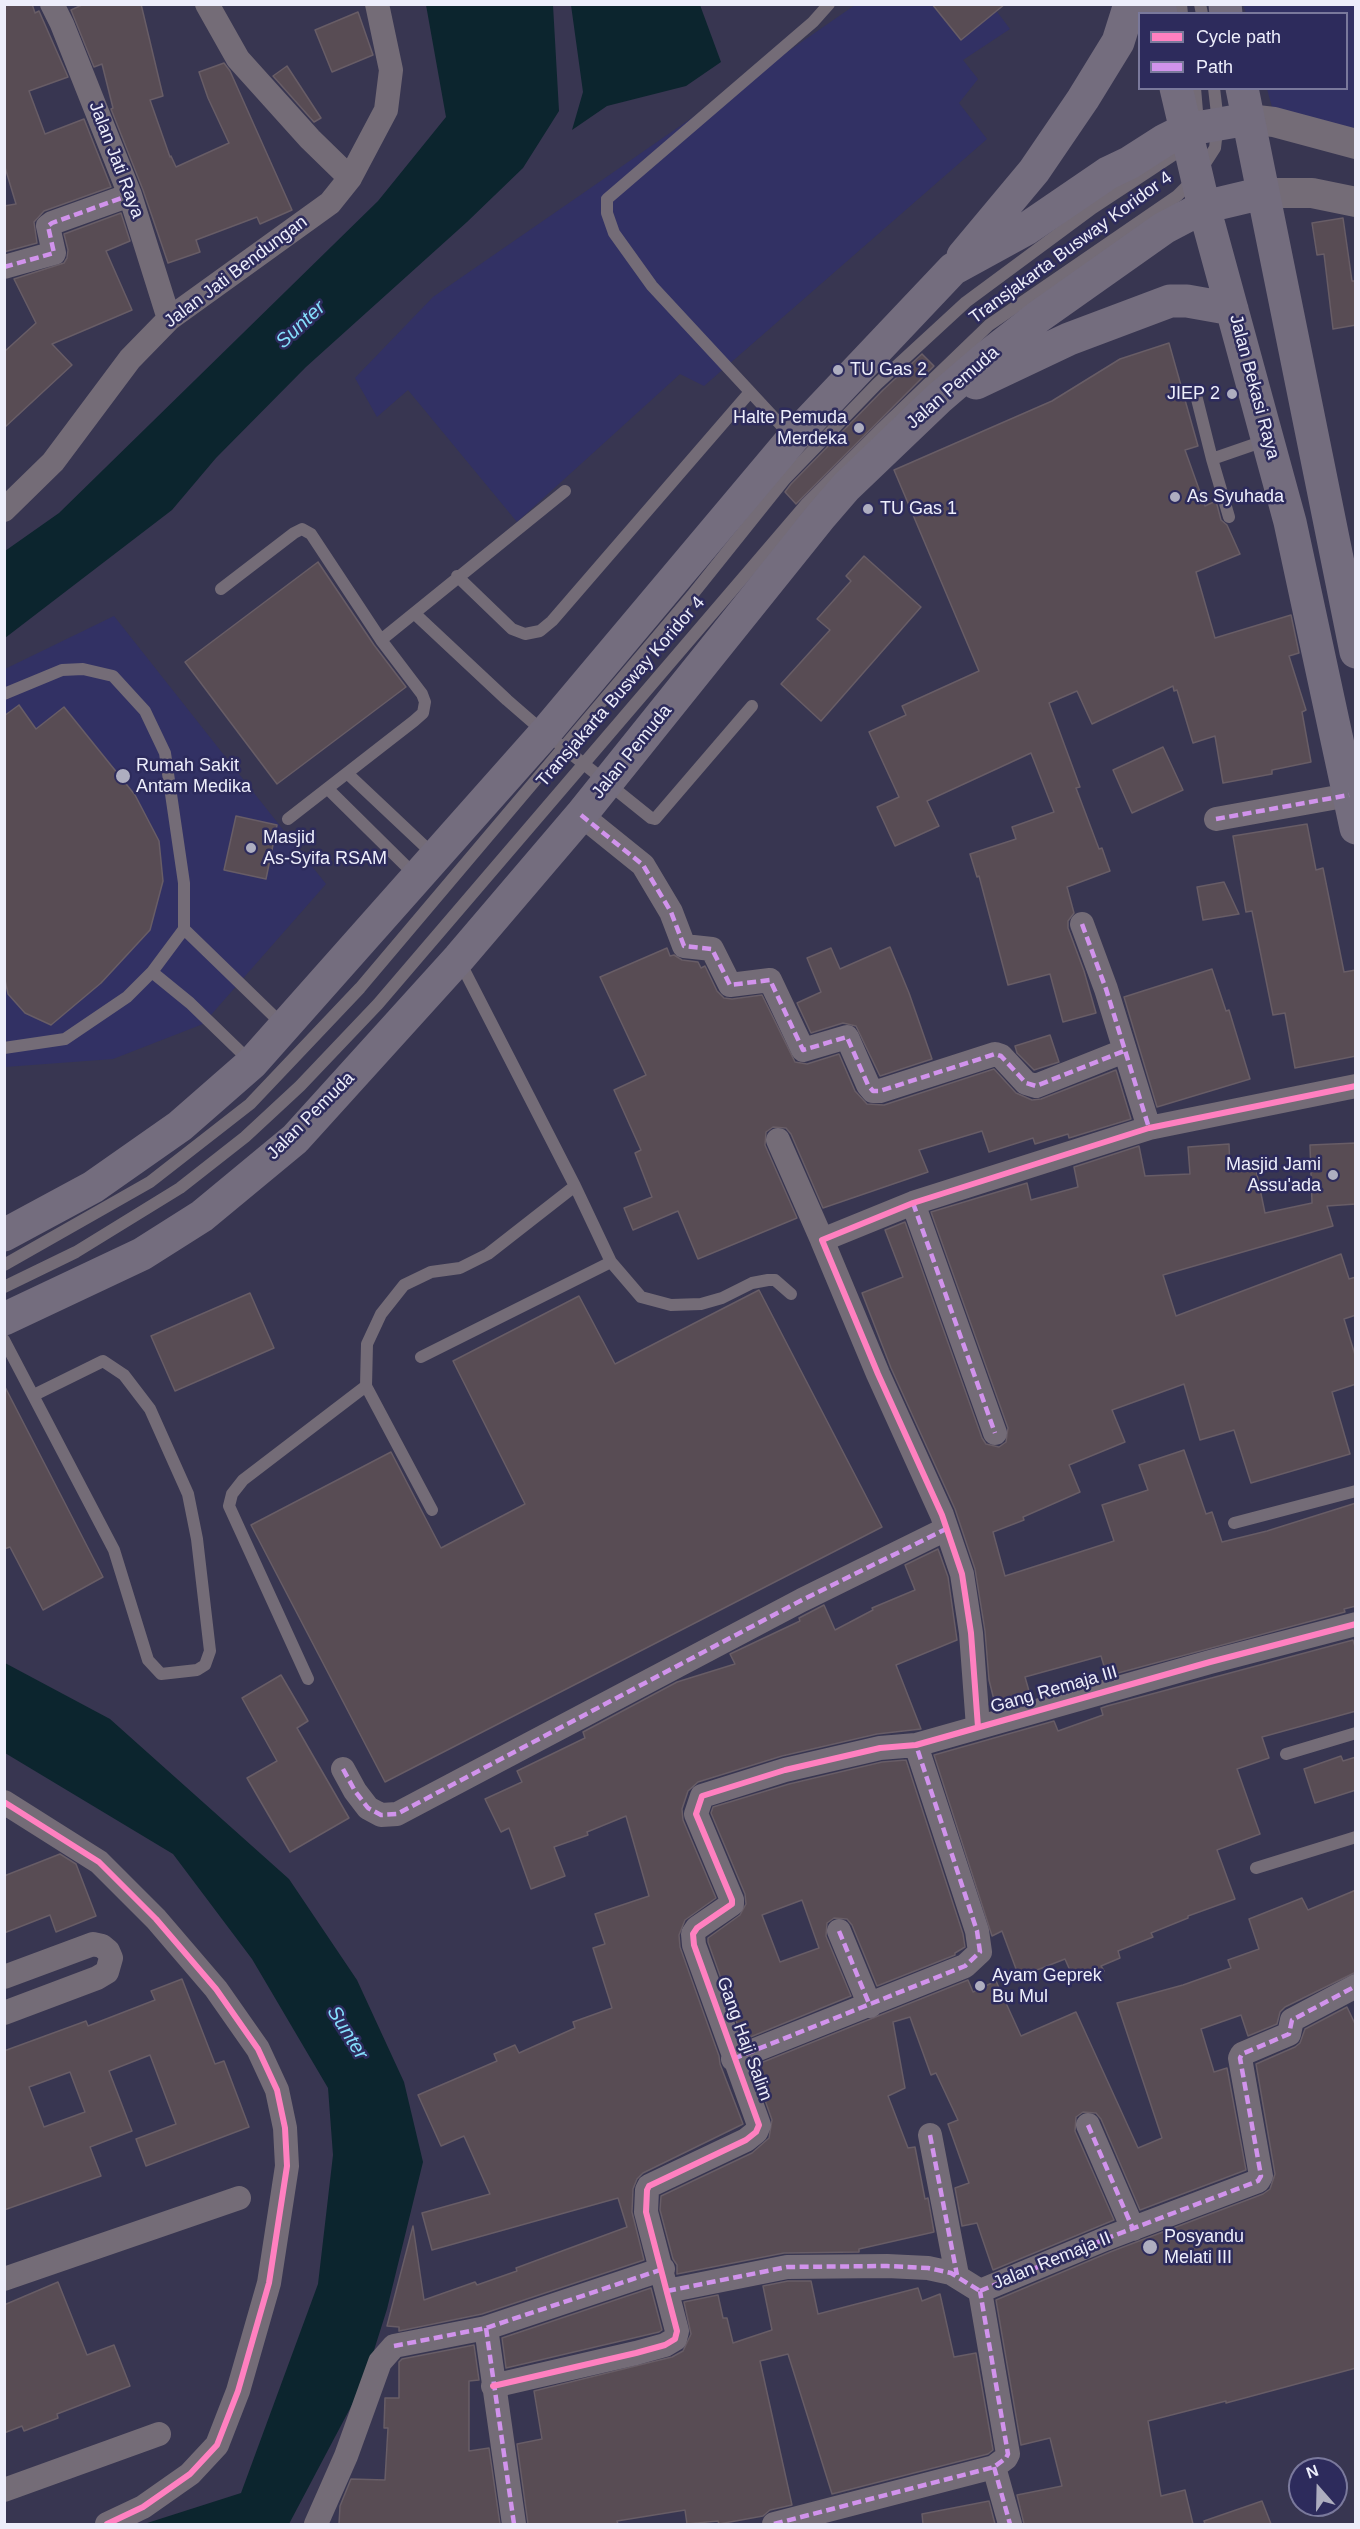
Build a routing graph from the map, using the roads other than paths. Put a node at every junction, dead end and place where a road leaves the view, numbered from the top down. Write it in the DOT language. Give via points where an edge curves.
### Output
graph roads {
  1 [pos="52,4"];
  2 [pos="207,4"];
  3 [pos="377,4"];
  4 [pos="829,4"];
  5 [pos="1130,4"];
  6 [pos="1178,90"];
  7 [pos="1196,90"];
  8 [pos="1214,90"];
  9 [pos="1214,122"];
  10 [pos="1356,144"];
  11 [pos="1197,176"];
  12 [pos="350,178"];
  13 [pos="1263,193"];
  14 [pos="130,195"];
  15 [pos="1356,202"];
  16 [pos="1204,207"];
  17 [pos="4,267"];
  18 [pos="952,269"];
  19 [pos="1232,309"];
  20 [pos="169,319"];
  21 [pos="1195,391"];
  22 [pos="750,392"];
  23 [pos="938,399"];
  24 [pos="793,438"];
  25 [pos="1268,440"];
  26 [pos="1212,459"];
  27 [pos="565,491"];
  28 [pos="4,510"];
  29 [pos="1229,517"];
  30 [pos="457,576"];
  31 [pos="221,589"];
  32 [pos="414,613"];
  33 [pos="381,640"];
  34 [pos="1355,648"];
  35 [pos="1319,652"];
  36 [pos="4,694"];
  37 [pos="752,706"];
  38 [pos="554,740"];
  39 [pos="595,773"];
  40 [pos="348,774"];
  41 [pos="328,789"];
  42 [pos="1348,795"];
  43 [pos="581,815"];
  44 [pos="288,819"];
  45 [pos="1216,819"];
  46 [pos="1356,828"];
  47 [pos="427,868"];
  48 [pos="1082,924"];
  49 [pos="184,929"];
  50 [pos="459,958"];
  51 [pos="152,972"];
  52 [pos="285,1028"];
  53 [pos="4,1048"];
  54 [pos="1124,1051"];
  55 [pos="252,1063"];
  56 [pos="1356,1086"];
  57 [pos="1149,1128"];
  58 [pos="778,1140"];
  59 [pos="575,1186"];
  60 [pos="913,1203"];
  61 [pos="4,1235"];
  62 [pos="822,1239"];
  63 [pos="611,1262"];
  64 [pos="4,1265"];
  65 [pos="4,1287"];
  66 [pos="791,1294"];
  67 [pos="4,1319"];
  68 [pos="4,1340"];
  69 [pos="421,1357"];
  70 [pos="366,1386"];
  71 [pos="34,1395"];
  72 [pos="995,1433"];
  73 [pos="1356,1491"];
  74 [pos="432,1510"];
  75 [pos="1234,1523"];
  76 [pos="946,1528"];
  77 [pos="1356,1624"];
  78 [pos="308,1679"];
  79 [pos="978,1727"];
  80 [pos="1356,1733"];
  81 [pos="916,1745"];
  82 [pos="1286,1754"];
  83 [pos="343,1769"];
  84 [pos="4,1802"];
  85 [pos="697,1806"];
  86 [pos="1356,1837"];
  87 [pos="1256,1868"];
  88 [pos="839,1930"];
  89 [pos="4,1977"];
  90 [pos="1356,1986"];
  91 [pos="870,2006"];
  92 [pos="4,2013"];
  93 [pos="734,2059"];
  94 [pos="1088,2126"];
  95 [pos="930,2135"];
  96 [pos="239,2198"];
  97 [pos="1133,2229"];
  98 [pos="957,2275"];
  99 [pos="4,2279"];
  100 [pos="665,2280"];
  101 [pos="980,2291"];
  102 [pos="486,2328"];
  103 [pos="493,2386"];
  104 [pos="159,2434"];
  105 [pos="994,2467"];
  106 [pos="4,2490"];
  107 [pos="107,2524"];
  108 [pos="316,2524"];
  109 [pos="514,2524"];
  110 [pos="774,2524"];
  111 [pos="1010,2524"];
  1 -- 14 [label="street, Jalan Jati Raya"];
  2 -- 12 [label="street" via="238,59"];
  3 -- 12 [label="street, Jalan Jati Bendungan" via="391,70 386,110"];
  4 -- 22 [label="lane" via="607,199 614,233 652,286"];
  5 -- 18 [label="main road" via="1118,42 1083,99 1034,171"];
  6 -- 9 [label="main road, Jalan Bekasi Raya"];
  7 -- 9 [label="lane"];
  8 -- 9 [label="lane"];
  9 -- 10 [label="street" via="1274,122"];
  9 -- 11 [label="main road, Jalan Bekasi Raya"];
  9 -- 13 [label="main road, Jalan Bekasi Raya"];
  9 -- 18 [label="main road" via="1108,173 1026,229"];
  9 -- 38 [label="lane, Transjakarta Busway Koridor 4" via="966,302 877,384 784,479 693,594"];
  11 -- 16 [label="main road, Jalan Bekasi Raya"];
  11 -- 39 [label="lane, Transjakarta Busway Koridor 4" via="1177,196 989,325 880,430 807,503"];
  12 -- 20 [label="street, Jalan Jati Bendungan" via="330,203"];
  13 -- 15 [label="street" via="1312,193"];
  13 -- 16 [label="main road, Jalan Pemuda"];
  13 -- 34 [label="main road, Jalan Bekasi Raya"];
  14 -- 17 [label="street" via="52,222 48,226 54,253"];
  14 -- 20 [label="street, Jalan Jati Raya"];
  16 -- 19 [label="main road, Jalan Bekasi Raya"];
  16 -- 23 [label="main road, Jalan Pemuda" via="1164,228 1038,317"];
  18 -- 24 [label="main road"];
  19 -- 23 [label="main road" via="1170,301 1069,339"];
  19 -- 25 [label="main road, Jalan Bekasi Raya"];
  20 -- 28 [label="street, Jalan Jati Bendungan" via="130,359 52,462"];
  21 -- 26 [label="lane"];
  22 -- 24 [label="lane"];
  22 -- 30 [label="lane" via="540,631 525,634 512,628"];
  23 -- 39 [label="main road, Jalan Pemuda" via="846,487"];
  24 -- 38 [label="main road"];
  25 -- 26 [label="lane"];
  25 -- 35 [label="main road, Jalan Bekasi Raya"];
  26 -- 29 [label="lane"];
  27 -- 30 [label="lane"];
  30 -- 32 [label="lane"];
  31 -- 33 [label="lane" via="302,529 310,534"];
  32 -- 33 [label="lane"];
  32 -- 38 [label="lane"];
  33 -- 40 [label="lane" via="422,694 423,713"];
  34 -- 35 [label="main road"];
  35 -- 42 [label="main road, Jalan Bekasi Raya"];
  36 -- 49 [label="lane" via="62,670 83,669 113,676 145,711 165,753 184,883"];
  37 -- 39 [label="lane" via="655,819"];
  38 -- 39 [label="lane"];
  38 -- 47 [label="main road"];
  38 -- 64 [label="lane, Transjakarta Busway Koridor 4" via="360,988 250,1104 150,1182"];
  39 -- 43 [label="main road, Jalan Pemuda"];
  39 -- 65 [label="lane, Transjakarta Busway Koridor 4" via="300,1086 245,1137 180,1188 76,1252"];
  40 -- 41 [label="lane"];
  40 -- 47 [label="lane"];
  41 -- 44 [label="lane"];
  41 -- 47 [label="lane"];
  42 -- 45 [label="street"];
  42 -- 46 [label="main road, Jalan Bekasi Raya"];
  43 -- 50 [label="main road, Jalan Pemuda"];
  43 -- 54 [label="street" via="643,865 671,912 684,946 712,949 730,985 771,980 803,1050 847,1037 873,1091 995,1054 1026,1083 1036,1086"];
  47 -- 52 [label="main road"];
  48 -- 54 [label="street"];
  49 -- 51 [label="lane"];
  49 -- 52 [label="lane"];
  50 -- 59 [label="lane"];
  50 -- 67 [label="main road, Jalan Pemuda" via="295,1139 202,1216 142,1254"];
  51 -- 53 [label="lane" via="127,997 65,1039"];
  51 -- 55 [label="lane"];
  52 -- 55 [label="main road"];
  54 -- 57 [label="street"];
  55 -- 61 [label="main road" via="180,1126 93,1187"];
  56 -- 57 [label="street"];
  57 -- 60 [label="street"];
  58 -- 62 [label="street"];
  59 -- 63 [label="lane"];
  59 -- 70 [label="lane" via="489,1254 460,1268 431,1272 404,1285 381,1314 367,1344"];
  60 -- 62 [label="street"];
  60 -- 72 [label="street"];
  62 -- 76 [label="street"];
  63 -- 66 [label="lane" via="640,1297 671,1305 701,1304 768,1280 775,1280"];
  63 -- 69 [label="lane"];
  68 -- 71 [label="lane"];
  70 -- 74 [label="lane"];
  70 -- 78 [label="lane" via="243,1480 230,1500 229,1506"];
  71 -- 71 [label="lane" via="103,1361 124,1375 150,1409 188,1494 197,1539 210,1651 205,1665 197,1670 161,1674 148,1660 114,1550"];
  73 -- 75 [label="lane"];
  76 -- 79 [label="street" via="963,1574"];
  76 -- 83 [label="street" via="397,1814 381,1815 368,1808"];
  77 -- 79 [label="street, Gang Remaja III"];
  79 -- 81 [label="street, Gang Remaja III"];
  80 -- 82 [label="lane"];
  81 -- 85 [label="street, Gang Remaja III" via="880,1748 785,1770 707,1794"];
  81 -- 91 [label="street" via="977,1931 980,1952 965,1966"];
  84 -- 107 [label="street" via="99,1862 171,1936 216,1989 258,2049 277,2090 285,2128 287,2166 269,2283 218,2445 190,2474 143,2507"];
  85 -- 93 [label="street, Gang Haji Salim" via="698,1821 732,1900 730,1908 697,1928 694,1945"];
  86 -- 87 [label="lane"];
  88 -- 91 [label="street"];
  89 -- 92 [label="street" via="93,1944 102,1946 111,1958 107,1972 97,1978"];
  90 -- 97 [label="street, Jalan Remaja II" via="1292,2020 1289,2034 1242,2054 1261,2176 1258,2181"];
  91 -- 93 [label="street"];
  93 -- 100 [label="street, Gang Haji Salim" via="759,2125 746,2140 649,2186 646,2212"];
  94 -- 97 [label="street"];
  95 -- 98 [label="street"];
  96 -- 99 [label="street"];
  97 -- 101 [label="street, Jalan Remaja II"];
  98 -- 100 [label="street" via="928,2268 887,2266 787,2267"];
  98 -- 101 [label="street"];
  100 -- 102 [label="street"];
  100 -- 103 [label="street, Gang Haji Salim" via="677,2331 675,2339 665,2345"];
  101 -- 105 [label="street, Jalan Remaja II" via="1008,2454"];
  102 -- 103 [label="street"];
  102 -- 108 [label="street" via="394,2346 380,2362"];
  103 -- 109 [label="street"];
  104 -- 106 [label="street"];
  105 -- 110 [label="street"];
  105 -- 111 [label="street"];
}
